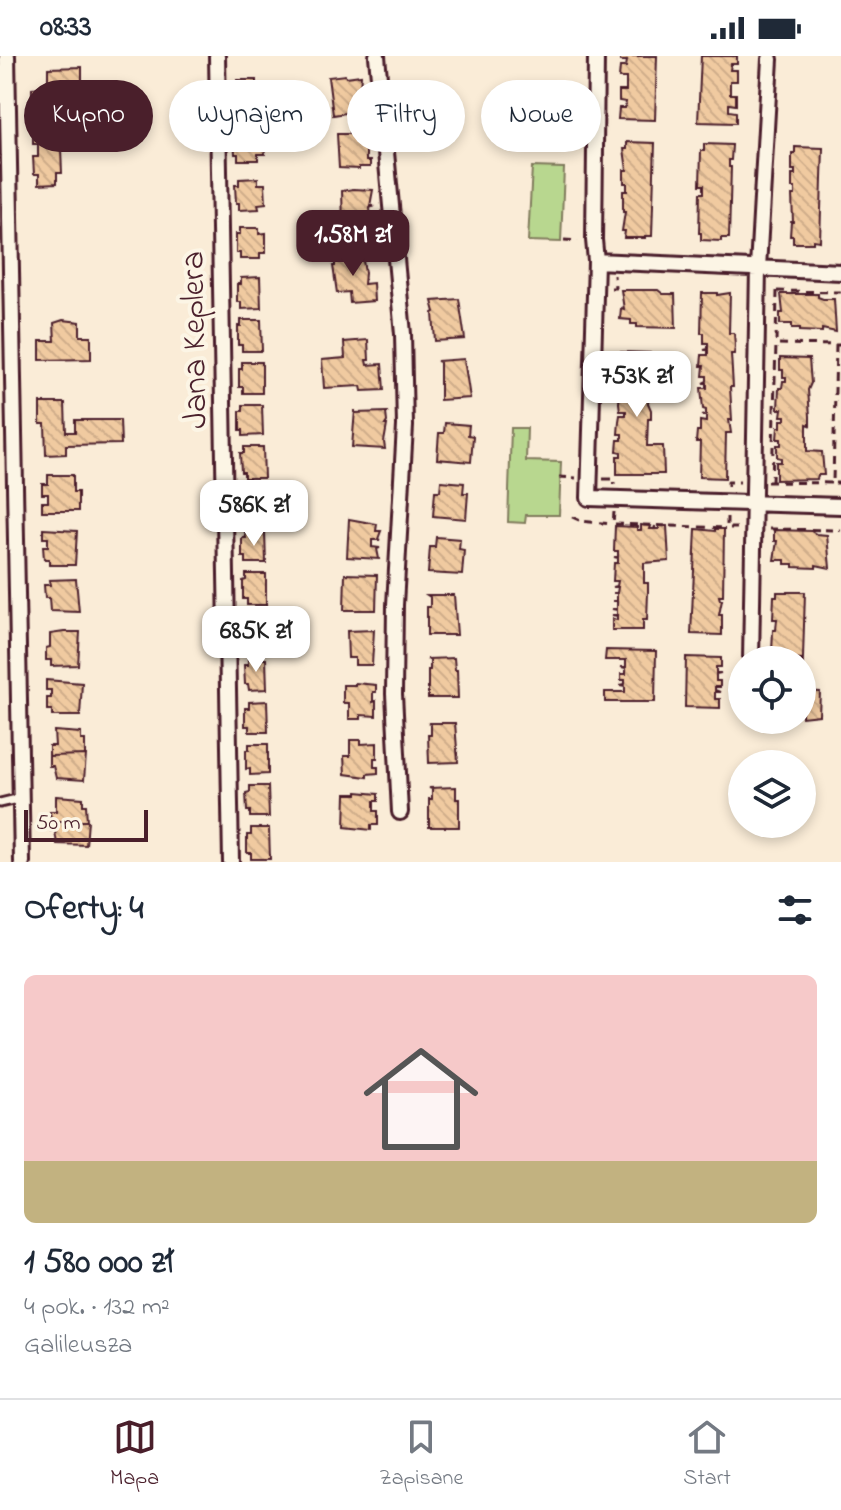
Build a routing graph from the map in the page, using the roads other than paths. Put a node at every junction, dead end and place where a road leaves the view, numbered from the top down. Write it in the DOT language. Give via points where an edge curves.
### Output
graph roads {
  1 [pos="7,56"];
  2 [pos="217,56"];
  3 [pos="377,56"];
  4 [pos="596,56"];
  5 [pos="770,59"];
  6 [pos="596,261"];
  7 [pos="758,268"];
  8 [pos="841,272"];
  9 [pos="754,503"];
  10 [pos="841,506"];
  11 [pos="751,646"];
  12 [pos="21,798"];
  13 [pos="0,803"];
  14 [pos="400,812"];
  15 [pos="22,862"];
  16 [pos="231,862"];
  1 -- 12 [label="street"];
  2 -- 16 [label="street, Jana Keplera"];
  3 -- 14 [label="street" via="404,365 394,694"];
  4 -- 6 [label="street"];
  5 -- 7 [label="street"];
  6 -- 7 [label="street"];
  6 -- 9 [label="street" via="589,498"];
  7 -- 8 [label="street"];
  7 -- 9 [label="street"];
  9 -- 10 [label="street"];
  9 -- 11 [label="street"];
  12 -- 13 [label="lane"];
  12 -- 15 [label="street"];
}
